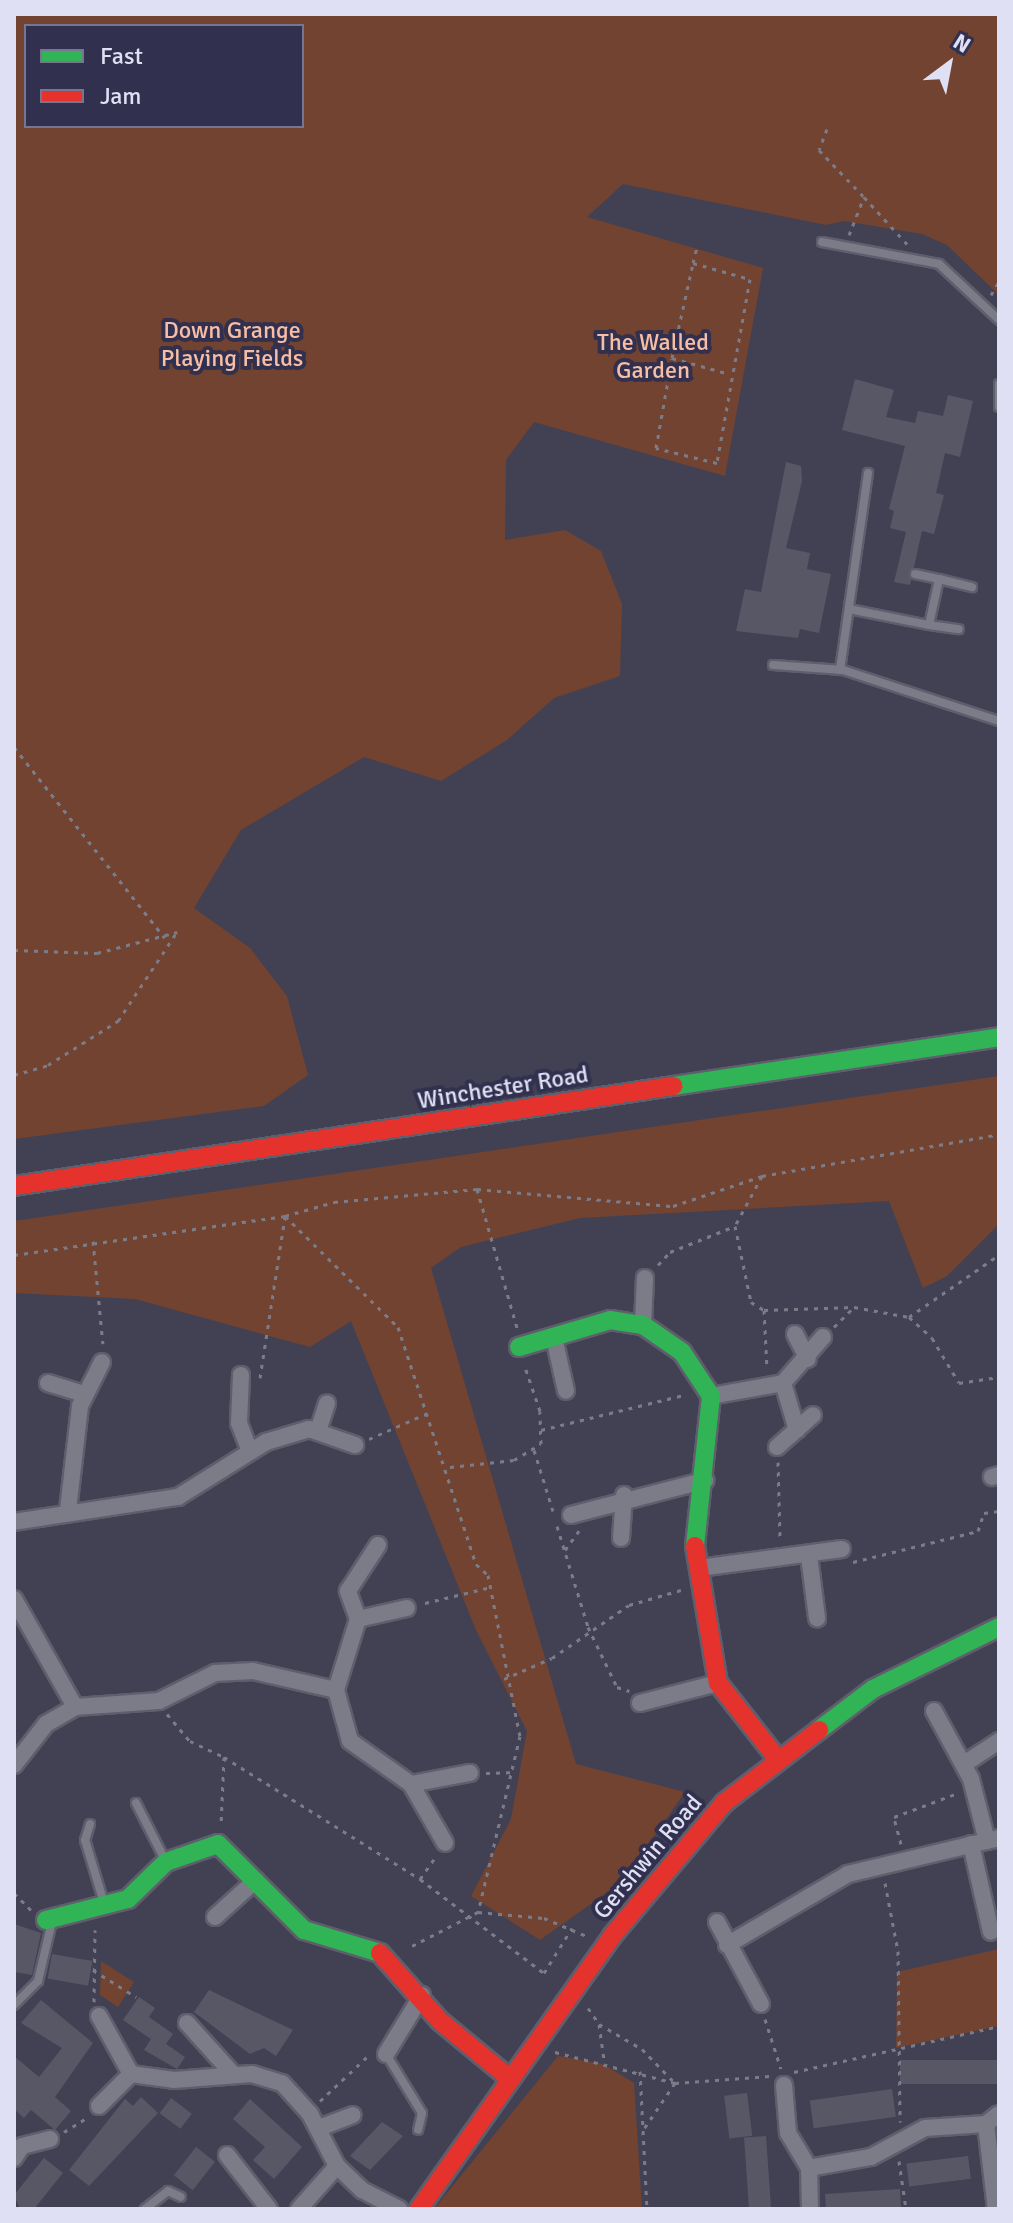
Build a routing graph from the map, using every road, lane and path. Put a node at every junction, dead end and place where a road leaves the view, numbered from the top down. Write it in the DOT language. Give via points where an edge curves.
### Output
graph roads {
  1 [pos="827,129"];
  2 [pos="864,197"];
  3 [pos="822,242"];
  4 [pos="844,246"];
  5 [pos="697,247"];
  6 [pos="918,256"];
  7 [pos="693,263"];
  8 [pos="999,320"];
  9 [pos="672,358"];
  10 [pos="730,374"];
  11 [pos="999,384"];
  12 [pos="999,407"];
  13 [pos="868,473"];
  14 [pos="915,574"];
  15 [pos="939,579"];
  16 [pos="972,587"];
  17 [pos="849,609"];
  18 [pos="929,625"];
  19 [pos="959,629"];
  20 [pos="773,665"];
  21 [pos="840,670"];
  22 [pos="999,721"];
  23 [pos="14,747"];
  24 [pos="165,938"];
  25 [pos="14,950"];
  26 [pos="999,1037"];
  27 [pos="14,1075"];
  28 [pos="999,1134"];
  29 [pos="762,1176"];
  30 [pos="14,1186"];
  31 [pos="477,1189"];
  32 [pos="285,1216"];
  33 [pos="735,1226"];
  34 [pos="93,1241"];
  35 [pos="14,1255"];
  36 [pos="999,1255"];
  37 [pos="645,1278"];
  38 [pos="854,1307"];
  39 [pos="764,1310"];
  40 [pos="909,1317"];
  41 [pos="643,1325"];
  42 [pos="795,1334"];
  43 [pos="823,1337"];
  44 [pos="554,1338"];
  45 [pos="519,1347"];
  46 [pos="808,1359"];
  47 [pos="102,1362"];
  48 [pos="241,1375"];
  49 [pos="999,1377"];
  50 [pos="48,1383"];
  51 [pos="258,1384"];
  52 [pos="776,1384"];
  53 [pos="566,1391"];
  54 [pos="709,1392"];
  55 [pos="83,1394"];
  56 [pos="327,1403"];
  57 [pos="428,1412"];
  58 [pos="813,1415"];
  59 [pos="541,1430"];
  60 [pos="797,1430"];
  61 [pos="318,1431"];
  62 [pos="355,1445"];
  63 [pos="777,1447"];
  64 [pos="534,1450"];
  65 [pos="250,1451"];
  66 [pos="450,1467"];
  67 [pos="706,1480"];
  68 [pos="624,1495"];
  69 [pos="68,1510"];
  70 [pos="999,1511"];
  71 [pos="571,1515"];
  72 [pos="16,1523"];
  73 [pos="621,1538"];
  74 [pos="14,1542"];
  75 [pos="378,1545"];
  76 [pos="842,1549"];
  77 [pos="809,1556"];
  78 [pos="784,1561"];
  79 [pos="700,1576"];
  80 [pos="491,1587"];
  81 [pos="14,1599"];
  82 [pos="407,1608"];
  83 [pos="817,1618"];
  84 [pos="358,1619"];
  85 [pos="588,1627"];
  86 [pos="999,1627"];
  87 [pos="504,1679"];
  88 [pos="718,1683"];
  89 [pos="336,1690"];
  90 [pos="647,1700"];
  91 [pos="159,1701"];
  92 [pos="75,1707"];
  93 [pos="934,1711"];
  94 [pos="999,1741"];
  95 [pos="224,1757"];
  96 [pos="776,1757"];
  97 [pos="964,1764"];
  98 [pos="14,1765"];
  99 [pos="237,1765"];
  100 [pos="511,1772"];
  101 [pos="229,1773"];
  102 [pos="470,1773"];
  103 [pos="411,1784"];
  104 [pos="958,1793"];
  105 [pos="136,1803"];
  106 [pos="90,1824"];
  107 [pos="986,1841"];
  108 [pos="445,1843"];
  109 [pos="218,1844"];
  110 [pos="166,1862"];
  111 [pos="905,1865"];
  112 [pos="420,1879"];
  113 [pos="256,1880"];
  114 [pos="101,1908"];
  115 [pos="478,1912"];
  116 [pos="471,1916"];
  117 [pos="215,1917"];
  118 [pos="49,1920"];
  119 [pos="717,1922"];
  120 [pos="572,1928"];
  121 [pos="991,1932"];
  122 [pos="589,1937"];
  123 [pos="727,1945"];
  124 [pos="392,1960"];
  125 [pos="93,1970"];
  126 [pos="422,1995"];
  127 [pos="136,1997"];
  128 [pos="585,2004"];
  129 [pos="761,2004"];
  130 [pos="14,2005"];
  131 [pos="99,2016"];
  132 [pos="187,2023"];
  133 [pos="599,2024"];
  134 [pos="999,2026"];
  135 [pos="548,2048"];
  136 [pos="896,2048"];
  137 [pos="386,2049"];
  138 [pos="605,2062"];
  139 [pos="640,2071"];
  140 [pos="232,2073"];
  141 [pos="131,2074"];
  142 [pos="508,2077"];
  143 [pos="784,2080"];
  144 [pos="675,2083"];
  145 [pos="99,2106"];
  146 [pos="353,2115"];
  147 [pos="992,2119"];
  148 [pos="315,2121"];
  149 [pos="418,2130"];
  150 [pos="643,2130"];
  151 [pos="50,2139"];
  152 [pos="899,2140"];
  153 [pos="17,2146"];
  154 [pos="227,2155"];
  155 [pos="337,2166"];
  156 [pos="809,2168"];
  157 [pos="181,2197"];
  158 [pos="145,2209"];
  159 [pos="269,2209"];
  160 [pos="299,2209"];
  161 [pos="399,2209"];
  162 [pos="419,2209"];
  163 [pos="647,2209"];
  164 [pos="810,2209"];
  165 [pos="906,2209"];
  166 [pos="996,2209"];
  1 -- 2 [label="path" via="819,150"];
  2 -- 4 [label="path"];
  2 -- 6 [label="path"];
  3 -- 4 [label="lane"];
  4 -- 6 [label="lane"];
  5 -- 7 [label="path"];
  6 -- 8 [label="lane" via="939,264"];
  7 -- 9 [label="path"];
  7 -- 10 [label="path" via="750,279"];
  9 -- 10 [label="path"];
  9 -- 10 [label="path" via="656,448 717,463"];
  11 -- 12 [label="lane"];
  13 -- 17 [label="lane"];
  14 -- 15 [label="lane"];
  15 -- 16 [label="lane"];
  15 -- 18 [label="lane"];
  17 -- 18 [label="lane"];
  17 -- 21 [label="lane"];
  18 -- 19 [label="lane"];
  20 -- 21 [label="lane"];
  21 -- 22 [label="lane"];
  23 -- 24 [label="path"];
  24 -- 25 [label="path" via="97,953"];
  24 -- 27 [label="path" via="177,932 118,1021 48,1065"];
  26 -- 30 [label="street, Winchester Road"];
  28 -- 29 [label="path"];
  29 -- 31 [label="path" via="673,1206"];
  29 -- 33 [label="path"];
  31 -- 32 [label="path" via="334,1202"];
  31 -- 45 [label="path" via="501,1291 516,1309"];
  32 -- 34 [label="path"];
  32 -- 51 [label="path"];
  32 -- 57 [label="path" via="398,1327"];
  33 -- 37 [label="path" via="670,1252"];
  33 -- 39 [label="path" via="751,1302"];
  34 -- 35 [label="path"];
  34 -- 47 [label="path" via="106,1316"];
  36 -- 40 [label="path"];
  37 -- 41 [label="street"];
  38 -- 39 [label="path"];
  38 -- 40 [label="path"];
  38 -- 43 [label="path"];
  39 -- 52 [label="path"];
  40 -- 49 [label="path" via="932,1338 959,1383"];
  41 -- 44 [label="street" via="610,1320"];
  41 -- 54 [label="street" via="682,1352"];
  42 -- 46 [label="street"];
  43 -- 46 [label="street"];
  44 -- 45 [label="street"];
  44 -- 53 [label="street"];
  45 -- 59 [label="path"];
  46 -- 52 [label="street"];
  47 -- 55 [label="street"];
  48 -- 65 [label="street" via="239,1423"];
  50 -- 55 [label="street"];
  52 -- 54 [label="street"];
  52 -- 60 [label="street"];
  54 -- 59 [label="path"];
  54 -- 67 [label="street"];
  55 -- 69 [label="street"];
  56 -- 61 [label="street"];
  57 -- 62 [label="path"];
  57 -- 66 [label="path"];
  58 -- 60 [label="street"];
  59 -- 64 [label="path"];
  60 -- 63 [label="street"];
  61 -- 62 [label="street"];
  61 -- 65 [label="street"];
  63 -- 78 [label="path"];
  64 -- 66 [label="path"];
  64 -- 85 [label="path"];
  65 -- 69 [label="street" via="178,1497"];
  66 -- 80 [label="path" via="476,1564"];
  67 -- 68 [label="street"];
  67 -- 79 [label="street" via="694,1538"];
  68 -- 71 [label="street"];
  68 -- 73 [label="street"];
  69 -- 72 [label="street"];
  70 -- 76 [label="path" via="984,1513 978,1531 938,1536 913,1551 854,1563"];
  72 -- 74 [label="street"];
  75 -- 84 [label="street" via="348,1591"];
  76 -- 77 [label="street"];
  77 -- 78 [label="street"];
  77 -- 83 [label="street"];
  78 -- 79 [label="street"];
  79 -- 85 [label="path"];
  79 -- 88 [label="street"];
  80 -- 82 [label="path"];
  80 -- 87 [label="path"];
  81 -- 92 [label="street"];
  82 -- 84 [label="street"];
  84 -- 89 [label="street"];
  85 -- 87 [label="path" via="552,1658"];
  85 -- 90 [label="path" via="617,1687"];
  86 -- 96 [label="street, Gershwin Road" via="873,1689"];
  87 -- 100 [label="path" via="520,1736"];
  88 -- 90 [label="street"];
  88 -- 96 [label="street"];
  89 -- 91 [label="street" via="253,1671 215,1673"];
  89 -- 103 [label="street" via="350,1741"];
  91 -- 92 [label="street"];
  91 -- 95 [label="path" via="177,1730"];
  92 -- 98 [label="street" via="46,1724"];
  93 -- 97 [label="street"];
  94 -- 97 [label="street"];
  95 -- 99 [label="path"];
  95 -- 101 [label="path"];
  96 -- 142 [label="street, Gershwin Road" via="661,1873"];
  97 -- 107 [label="street"];
  99 -- 101 [label="path"];
  99 -- 112 [label="path"];
  100 -- 102 [label="path"];
  100 -- 115 [label="path"];
  101 -- 109 [label="path"];
  102 -- 103 [label="street"];
  103 -- 108 [label="street"];
  104 -- 111 [label="path" via="894,1817"];
  105 -- 110 [label="lane"];
  106 -- 114 [label="lane" via="85,1840"];
  107 -- 111 [label="street"];
  107 -- 121 [label="street"];
  108 -- 112 [label="path"];
  109 -- 110 [label="street"];
  109 -- 113 [label="street"];
  110 -- 114 [label="street" via="143,1889"];
  111 -- 123 [label="street" via="821,1885"];
  111 -- 136 [label="path" via="904,1875 884,1880 898,1951"];
  112 -- 116 [label="path"];
  113 -- 117 [label="street"];
  113 -- 124 [label="street" via="304,1930 364,1944"];
  114 -- 118 [label="street"];
  114 -- 125 [label="path"];
  115 -- 116 [label="path"];
  115 -- 120 [label="path"];
  116 -- 120 [label="path" via="544,1973"];
  116 -- 124 [label="path" via="431,1931"];
  118 -- 130 [label="lane" via="38,1981"];
  119 -- 123 [label="street"];
  120 -- 122 [label="path"];
  123 -- 129 [label="street"];
  124 -- 126 [label="street"];
  125 -- 127 [label="path"];
  125 -- 131 [label="path"];
  126 -- 137 [label="street"];
  126 -- 142 [label="street" via="440,2021"];
  128 -- 133 [label="path"];
  129 -- 143 [label="path"];
  131 -- 141 [label="street"];
  132 -- 140 [label="street"];
  133 -- 138 [label="path"];
  133 -- 144 [label="path" via="642,2049"];
  134 -- 136 [label="path"];
  135 -- 138 [label="path"];
  136 -- 143 [label="path"];
  136 -- 152 [label="path"];
  137 -- 148 [label="path" via="343,2072"];
  137 -- 149 [label="lane" via="422,2113"];
  138 -- 139 [label="path"];
  139 -- 144 [label="path"];
  139 -- 150 [label="path"];
  140 -- 141 [label="street" via="174,2080"];
  140 -- 148 [label="street" via="282,2083"];
  141 -- 145 [label="street"];
  142 -- 162 [label="street, Gershwin Road"];
  143 -- 144 [label="path"];
  143 -- 156 [label="street" via="788,2133"];
  144 -- 150 [label="path"];
  145 -- 151 [label="path"];
  146 -- 148 [label="street"];
  147 -- 152 [label="street" via="925,2128"];
  147 -- 166 [label="street"];
  148 -- 155 [label="street"];
  150 -- 163 [label="path"];
  151 -- 153 [label="street"];
  152 -- 156 [label="street" via="871,2157"];
  152 -- 165 [label="path"];
  154 -- 159 [label="street"];
  155 -- 160 [label="street"];
  155 -- 161 [label="street" via="362,2190"];
  156 -- 164 [label="street"];
  157 -- 158 [label="lane" via="168,2191"];
}
